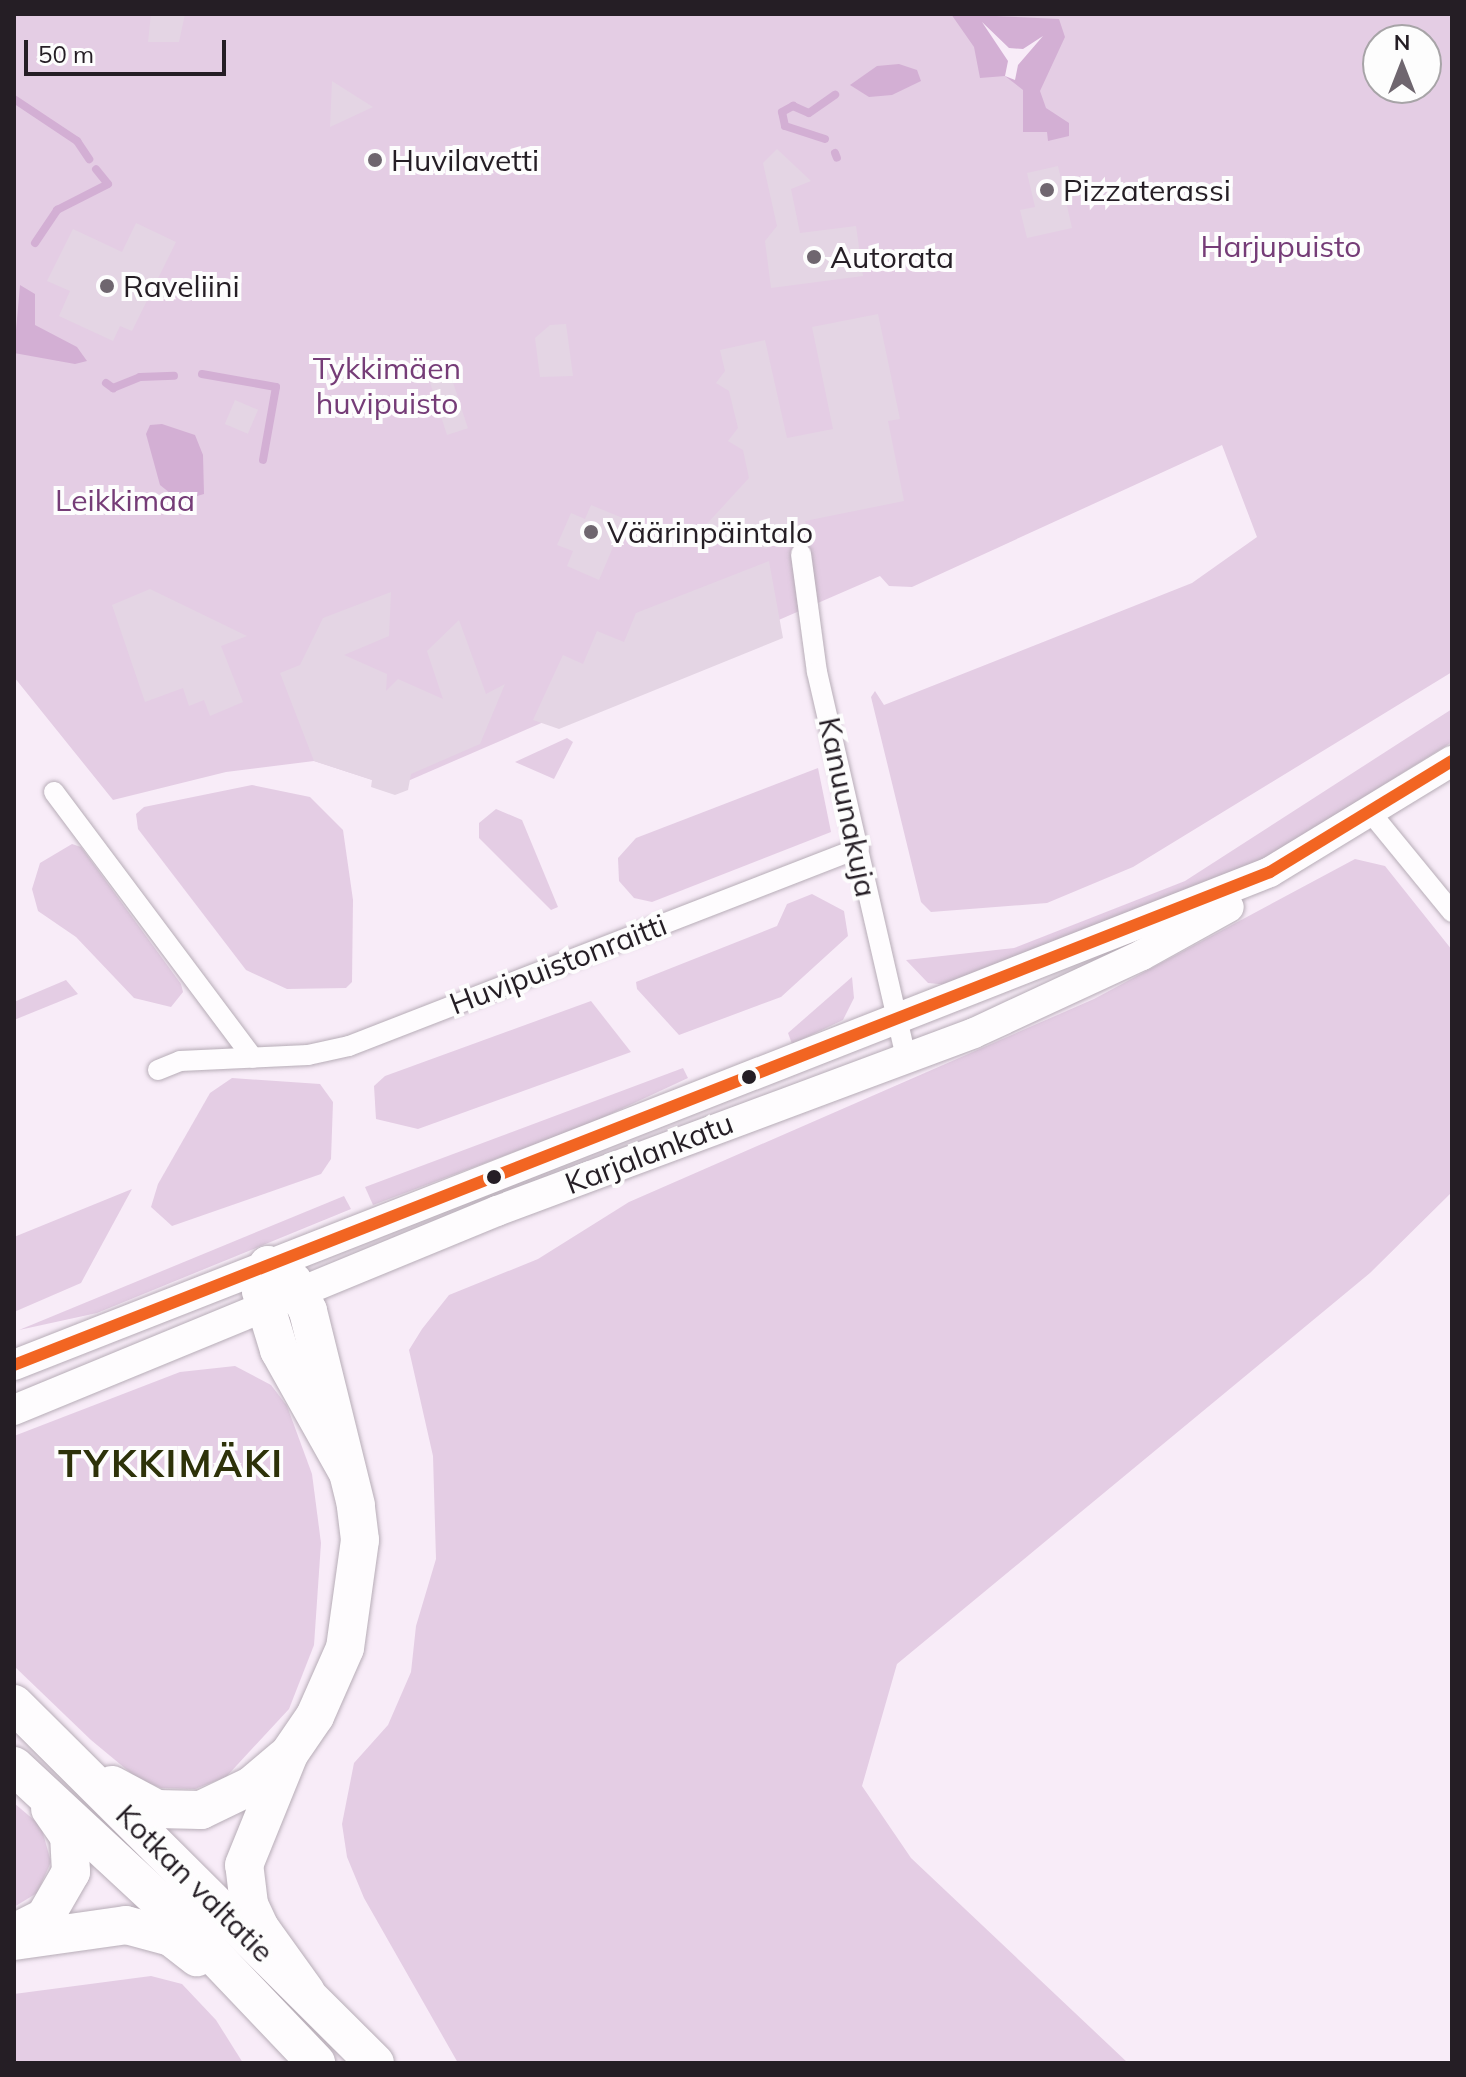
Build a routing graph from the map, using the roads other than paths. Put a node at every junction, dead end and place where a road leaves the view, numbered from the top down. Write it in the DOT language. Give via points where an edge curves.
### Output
graph roads {
  1 [pos="801,554"];
  2 [pos="1452,761"];
  3 [pos="54,792"];
  4 [pos="1371,813"];
  5 [pos="859,848"];
  6 [pos="1270,872"];
  7 [pos="1452,912"];
  8 [pos="894,1022"];
  9 [pos="253,1058"];
  10 [pos="906,1058"];
  11 [pos="158,1070"];
  12 [pos="268,1265"];
  13 [pos="301,1293"];
  14 [pos="264,1309"];
  15 [pos="14,1365"];
  16 [pos="14,1410"];
  17 [pos="347,1471"];
  18 [pos="25,1714"];
  19 [pos="289,1754"];
  20 [pos="17,1769"];
  21 [pos="14,1933"];
  22 [pos="14,1941"];
  23 [pos="306,1992"];
  24 [pos="308,2055"];
  25 [pos="375,2063"];
  1 -- 5 [label="street, Kanuunakuja" via="817,672"];
  2 -- 4 [label="main road, Karjalankatu"];
  3 -- 9 [label="street"];
  4 -- 6 [label="main road, Karjalankatu"];
  4 -- 7 [label="street"];
  5 -- 8 [label="street, Kanuunakuja"];
  5 -- 9 [label="street, Huvipuistonraitti" via="349,1046"];
  6 -- 8 [label="main road, Karjalankatu"];
  6 -- 10 [label="main road, Karjalankatu" via="1232,905 1142,955"];
  8 -- 10 [label="street, Kanuunakuja"];
  8 -- 12 [label="main road, Karjalankatu"];
  9 -- 11 [label="street, Huvipuistonraitti" via="180,1061"];
  10 -- 13 [label="main road, Karjalankatu" via="662,1146"];
  12 -- 13 [label="highway"];
  12 -- 14 [label="highway"];
  12 -- 15 [label="main road, Karjalankatu"];
  13 -- 14 [label="main road, Karjalankatu"];
  13 -- 17 [label="highway"];
  14 -- 16 [label="main road, Karjalankatu"];
  14 -- 17 [label="highway"];
  17 -- 19 [label="highway" via="360,1540 354,1614 331,1684"];
  18 -- 19 [label="highway" via="114,1787 169,1811 227,1800"];
  18 -- 23 [label="highway, Kotkan valtatie"];
  19 -- 23 [label="highway" via="249,1845 244,1885 260,1928"];
  20 -- 21 [label="highway" via="60,1822 73,1854 56,1904"];
  20 -- 24 [label="highway, Kotkan valtatie" via="147,1888"];
  22 -- 24 [label="highway" via="112,1925 171,1937"];
  23 -- 25 [label="highway, Kotkan valtatie"];
}
